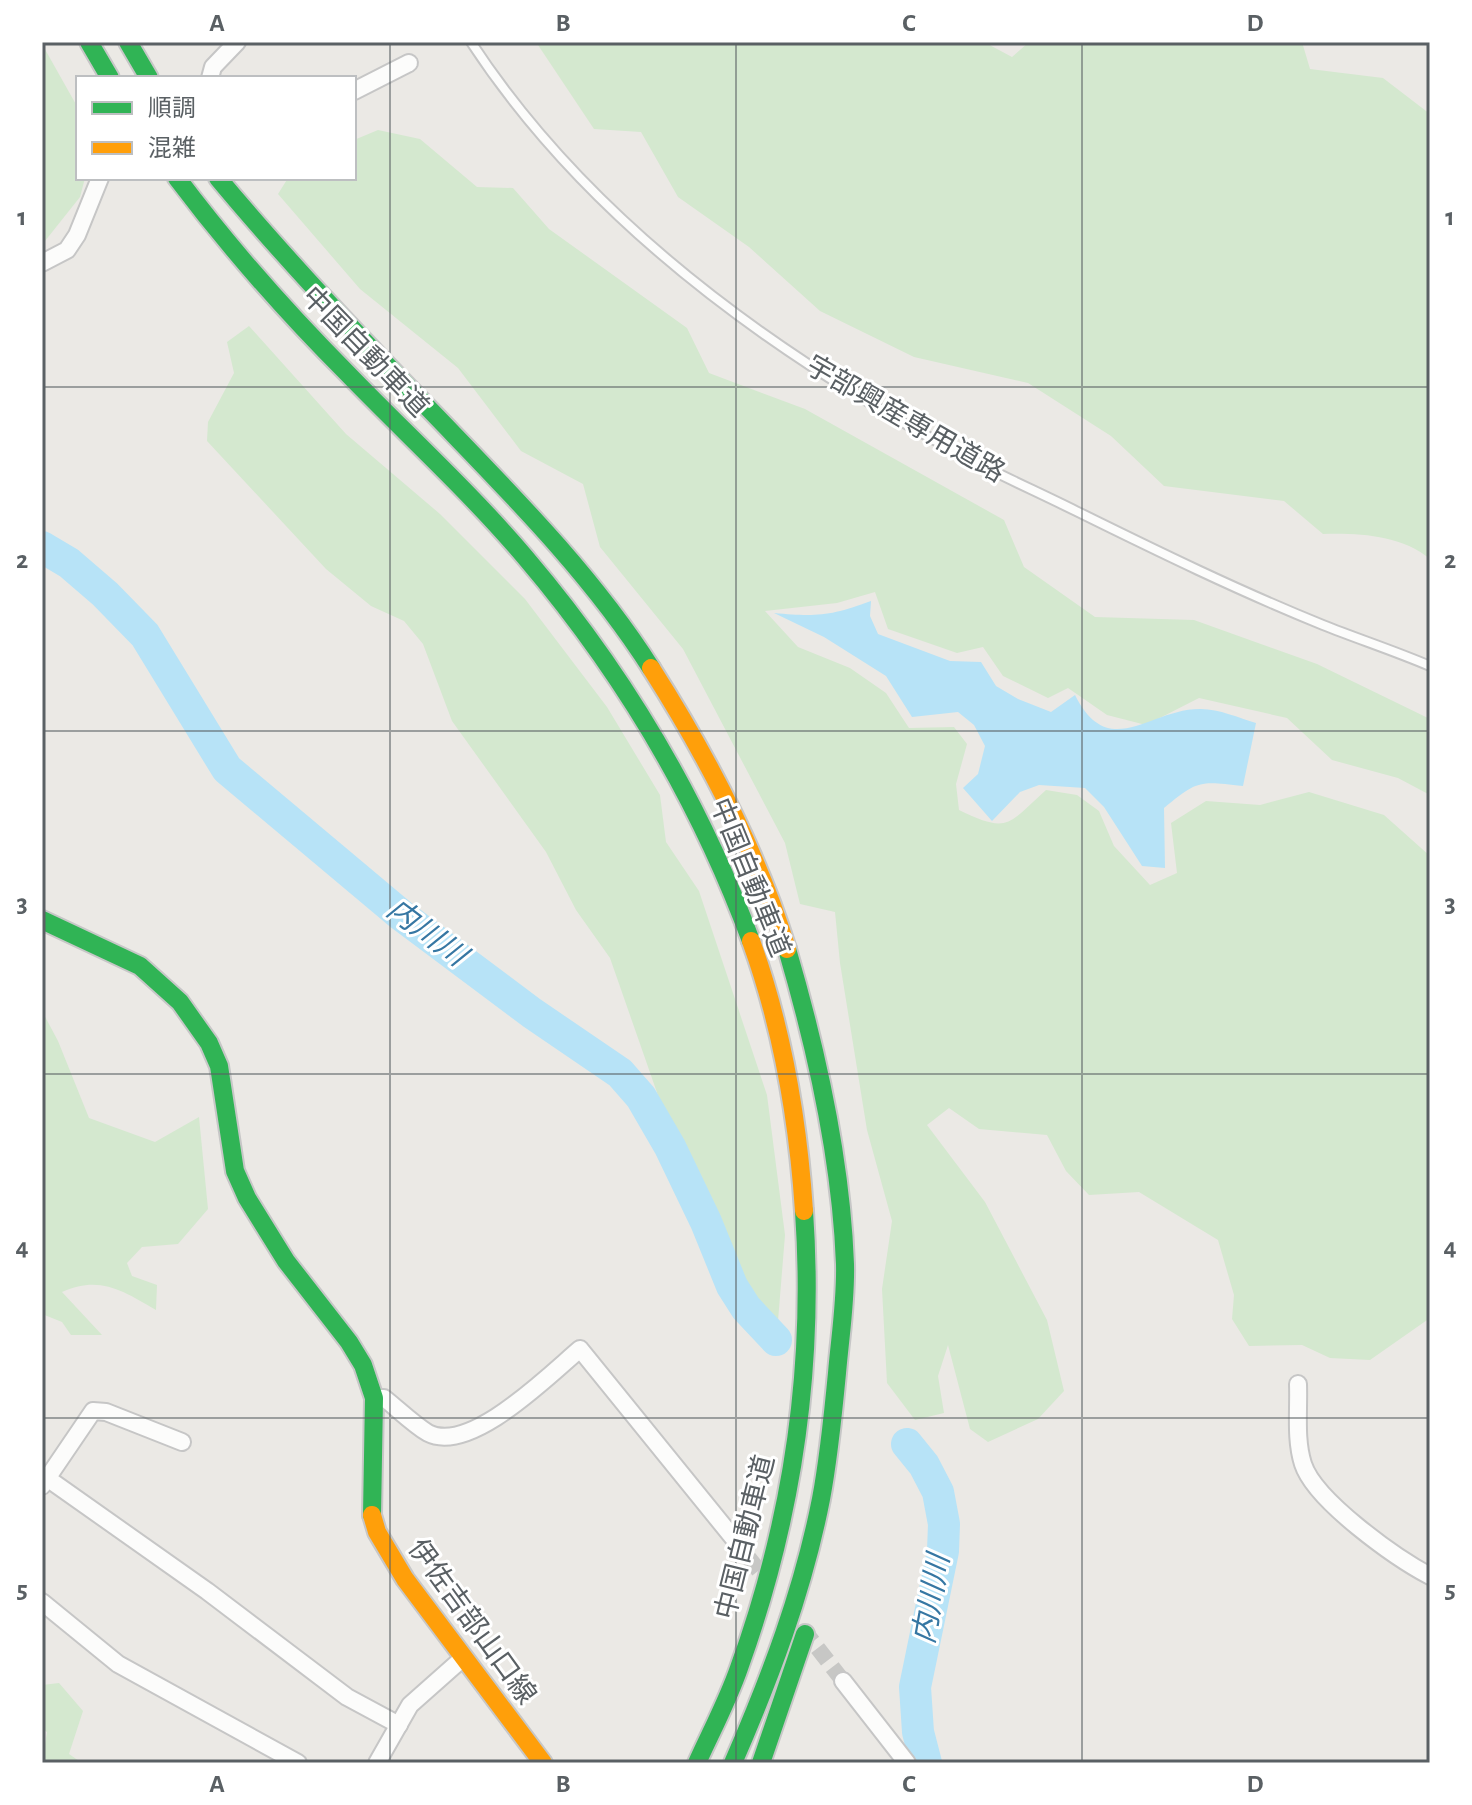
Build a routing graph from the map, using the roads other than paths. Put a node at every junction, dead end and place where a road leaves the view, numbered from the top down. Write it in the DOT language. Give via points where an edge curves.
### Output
graph roads {
  1 [pos="89,42"];
  2 [pos="128,42"];
  3 [pos="237,42"];
  4 [pos="471,42"];
  5 [pos="409,63"];
  6 [pos="109,76"];
  7 [pos="148,76"];
  8 [pos="211,76"];
  9 [pos="356,90"];
  10 [pos="99,180"];
  11 [pos="179,180"];
  12 [pos="220,180"];
  13 [pos="42,263"];
  14 [pos="1430,666"];
  15 [pos="42,920"];
  16 [pos="843,1308"];
  17 [pos="1298,1384"];
  18 [pos="374,1398"];
  19 [pos="182,1442"];
  20 [pos="44,1482"];
  21 [pos="734,1539"];
  22 [pos="1430,1576"];
  23 [pos="818,1588"];
  24 [pos="42,1602"];
  25 [pos="810,1616"];
  26 [pos="463,1658"];
  27 [pos="843,1681"];
  28 [pos="399,1725"];
  29 [pos="270,1756"];
  30 [pos="298,1763"];
  31 [pos="377,1763"];
  32 [pos="543,1763"];
  33 [pos="697,1763"];
  34 [pos="733,1763"];
  35 [pos="761,1763"];
  36 [pos="907,1763"];
  1 -- 6 [label="main road"];
  2 -- 7 [label="main road"];
  3 -- 8 [label="street"];
  4 -- 14 [label="lane, 宇部興産専用道路" via="520,111 628,225 706,291 815,369 961,454 1174,559"];
  5 -- 9 [label="street"];
  10 -- 13 [label="street" via="67,250"];
  11 -- 33 [label="main road, 中国自動車道" via="247,267 511,543 579,624 670,761 717,857 758,962 795,1118 807,1226 803,1386 787,1496 760,1604"];
  12 -- 16 [label="main road, 中国自動車道" via="333,312 535,520 655,673 701,750 751,850 805,1006 820,1069 841,1217"];
  15 -- 18 [label="main road, 伊佐吉部山口線" via="140,966 196,1021 219,1066 235,1171 247,1198 286,1261 349,1342"];
  16 -- 23 [label="main road" via="840,1475"];
  16 -- 34 [label="main road, 中国自動車道" via="828,1460 813,1534 782,1642"];
  17 -- 22 [label="street" via="1300,1450 1304,1468 1321,1493 1400,1560"];
  18 -- 21 [label="street" via="384,1398 430,1434 467,1434 488,1424 580,1349"];
  18 -- 26 [label="main road, 伊佐吉部山口線" via="370,1489 377,1532"];
  19 -- 20 [label="street" via="93,1411"];
  20 -- 28 [label="street" via="207,1591 347,1697"];
  24 -- 29 [label="street" via="118,1664"];
  25 -- 35 [label="main road"];
  26 -- 28 [label="street" via="410,1705"];
  26 -- 32 [label="main road, 伊佐吉部山口線"];
  27 -- 36 [label="street"];
  28 -- 31 [label="street"];
  29 -- 30 [label="street"];
}
